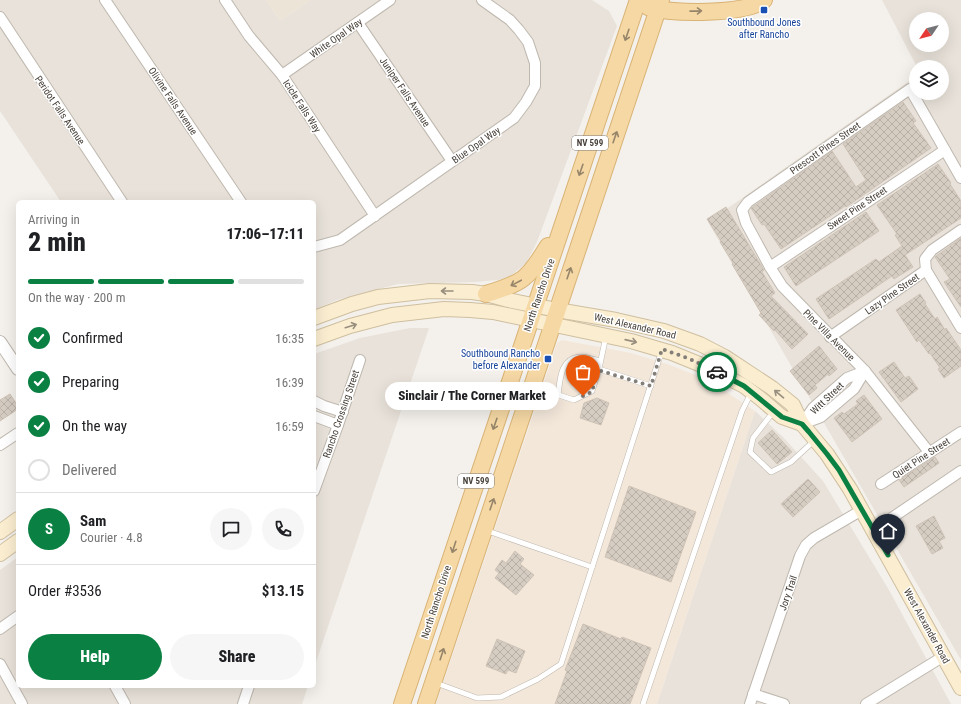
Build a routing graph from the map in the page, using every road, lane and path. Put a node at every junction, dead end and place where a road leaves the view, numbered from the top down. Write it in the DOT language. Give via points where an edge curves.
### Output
graph roads {
  1 [pos="105,0"];
  2 [pos="225,0"];
  3 [pos="390,0"];
  4 [pos="482,0"];
  5 [pos="764,0"];
  6 [pos="634,1"];
  7 [pos="659,5"];
  8 [pos="0,18"];
  9 [pos="358,23"];
  10 [pos="282,75"];
  11 [pos="945,150"];
  12 [pos="452,161"];
  13 [pos="961,178"];
  14 [pos="121,200"];
  15 [pos="240,200"];
  16 [pos="742,210"];
  17 [pos="375,216"];
  18 [pos="564,219"];
  19 [pos="961,230"];
  20 [pos="316,246"];
  21 [pos="770,267"];
  22 [pos="926,270"];
  23 [pos="486,294"];
  24 [pos="533,313"];
  25 [pos="316,317"];
  26 [pos="554,318"];
  27 [pos="961,328"];
  28 [pos="606,336"];
  29 [pos="830,337"];
  30 [pos="316,338"];
  31 [pos="0,342"];
  32 [pos="662,349"];
  33 [pos="725,357"];
  34 [pos="360,360"];
  35 [pos="600,362"];
  36 [pos="16,366"];
  37 [pos="598,370"];
  38 [pos="865,371"];
  39 [pos="840,385"];
  40 [pos="651,386"];
  41 [pos="532,387"];
  42 [pos="752,392"];
  43 [pos="848,394"];
  44 [pos="558,395"];
  45 [pos="318,403"];
  46 [pos="774,410"];
  47 [pos="343,412"];
  48 [pos="316,416"];
  49 [pos="802,424"];
  50 [pos="338,425"];
  51 [pos="961,432"];
  52 [pos="16,434"];
  53 [pos="816,440"];
  54 [pos="0,445"];
  55 [pos="929,452"];
  56 [pos="961,471"];
  57 [pos="316,479"];
  58 [pos="881,484"];
  59 [pos="862,510"];
  60 [pos="16,520"];
  61 [pos="484,530"];
  62 [pos="874,530"];
  63 [pos="0,532"];
  64 [pos="16,542"];
  65 [pos="0,554"];
  66 [pos="592,567"];
  67 [pos="16,617"];
  68 [pos="0,629"];
  69 [pos="423,641"];
  70 [pos="944,656"];
  71 [pos="0,664"];
  72 [pos="409,682"];
  73 [pos="433,682"];
  74 [pos="116,688"];
  75 [pos="248,688"];
  76 [pos="961,688"];
  77 [pos="753,694"];
  78 [pos="492,698"];
  79 [pos="22,704"];
  80 [pos="125,704"];
  81 [pos="243,704"];
  82 [pos="402,704"];
  83 [pos="415,704"];
  84 [pos="426,704"];
  85 [pos="490,704"];
  86 [pos="644,704"];
  87 [pos="750,704"];
  88 [pos="784,704"];
  89 [pos="866,704"];
  1 -- 15 [label="street, Olivine Falls Avenue"];
  2 -- 10 [label="street, Icicle Falls Way" via="249,36"];
  3 -- 9 [label="street, White Opal Way"];
  4 -- 12 [label="street, Blue Opal Way" via="510,20 528,42 536,63 535,86 514,118"];
  7 -- 5 [label="main road, one-way" via="672,11 723,11 759,4"];
  6 -- 7 [label="main road"];
  6 -- 18 [label="main road, North Rancho Drive / NV 599, one-way"];
  26 -- 7 [label="main road, NV 599, one-way"];
  8 -- 14 [label="street, Peridot Falls Avenue"];
  9 -- 10 [label="street, White Opal Way"];
  9 -- 12 [label="street, Juniper Falls Avenue"];
  10 -- 17 [label="street, Icicle Falls Way"];
  11 -- 13 [label="street"];
  11 -- 16 [label="street, Prescott Pines Street" via="910,89 748,202"];
  11 -- 21 [label="street, Sweet Pine Street"];
  12 -- 17 [label="street, Blue Opal Way"];
  16 -- 21 [label="street, Pine Villa Avenue" via="746,223"];
  17 -- 20 [label="street, Blue Opal Way" via="340,240"];
  18 -- 23 [label="main road, one-way" via="536,266 524,278 515,284"];
  18 -- 24 [label="main road, North Rancho Drive / NV 599"];
  19 -- 22 [label="street, Lazy Pine Street" via="932,250 925,259"];
  21 -- 29 [label="street, Pine Villa Avenue" via="782,286"];
  22 -- 27 [label="street"];
  22 -- 29 [label="street, Lazy Pine Street"];
  23 -- 24 [label="main road" via="508,300"];
  23 -- 25 [label="main road, one-way" via="452,291 378,297"];
  24 -- 26 [label="main road"];
  30 -- 24 [label="main road, one-way" via="372,320 429,310"];
  24 -- 69 [label="main road, North Rancho Drive / NV 599, one-way"];
  26 -- 28 [label="main road, West Alexander Road"];
  26 -- 33 [label="main road, West Alexander Road" via="616,320 664,331 700,344"];
  26 -- 41 [label="main road, NV 599"];
  28 -- 32 [label="main road, West Alexander Road, one-way"];
  28 -- 35 [label="lane"];
  29 -- 38 [label="street, Pine Villa Avenue"];
  31 -- 36 [label="street"];
  32 -- 33 [label="main road" via="672,346 710,360"];
  32 -- 40 [label="lane"];
  32 -- 42 [label="main road, West Alexander Road" via="709,368"];
  49 -- 33 [label="main road, West Alexander Road, one-way" via="793,405"];
  34 -- 47 [label="street, Rancho Crossing Street"];
  35 -- 37 [label="lane"];
  35 -- 44 [label="lane" via="580,357 565,363"];
  37 -- 40 [label="lane"];
  37 -- 44 [label="lane" via="592,392 574,400"];
  38 -- 39 [label="street, Witt Street" via="847,378"];
  38 -- 43 [label="street, Witt Street"];
  38 -- 55 [label="street, Pine Villa Avenue"];
  39 -- 43 [label="lane"];
  39 -- 49 [label="street, Witt Street" via="813,408"];
  40 -- 66 [label="lane"];
  41 -- 44 [label="lane"];
  61 -- 41 [label="main road, NV 599, one-way"];
  42 -- 46 [label="main road, West Alexander Road"];
  42 -- 86 [label="lane" via="742,411"];
  43 -- 49 [label="street, Witt Street" via="821,417"];
  45 -- 47 [label="street"];
  46 -- 49 [label="main road, West Alexander Road" via="782,417"];
  46 -- 53 [label="lane" via="753,438 750,452 771,472 791,462"];
  47 -- 50 [label="street, Rancho Crossing Street"];
  48 -- 50 [label="street"];
  49 -- 53 [label="main road, West Alexander Road"];
  50 -- 57 [label="street, Rancho Crossing Street"];
  51 -- 55 [label="street, Quiet Pine Street"];
  52 -- 54 [label="street"];
  53 -- 59 [label="main road, West Alexander Road" via="839,470"];
  55 -- 58 [label="street, Quiet Pine Street"];
  56 -- 62 [label="street"];
  59 -- 62 [label="main road, West Alexander Road"];
  59 -- 77 [label="street, Jory Trail" via="806,545"];
  60 -- 63 [label="main road"];
  61 -- 66 [label="lane"];
  73 -- 61 [label="main road, NV 599, one-way"];
  62 -- 70 [label="main road, West Alexander Road"];
  64 -- 65 [label="main road"];
  66 -- 78 [label="lane" via="561,664 538,679 501,697"];
  67 -- 68 [label="street"];
  69 -- 72 [label="main road, North Rancho Drive / NV 599"];
  69 -- 73 [label="main road" via="428,655 424,672"];
  70 -- 76 [label="main road, West Alexander Road"];
  70 -- 89 [label="street"];
  71 -- 79 [label="street"];
  72 -- 82 [label="main road, North Rancho Drive / NV 599"];
  72 -- 83 [label="main road" via="415,687"];
  73 -- 78 [label="lane" via="477,698"];
  73 -- 84 [label="main road, NV 599"];
  74 -- 80 [label="street"];
  75 -- 81 [label="street"];
  77 -- 87 [label="street, Jory Trail"];
  77 -- 88 [label="street"];
  78 -- 85 [label="lane"];
}
